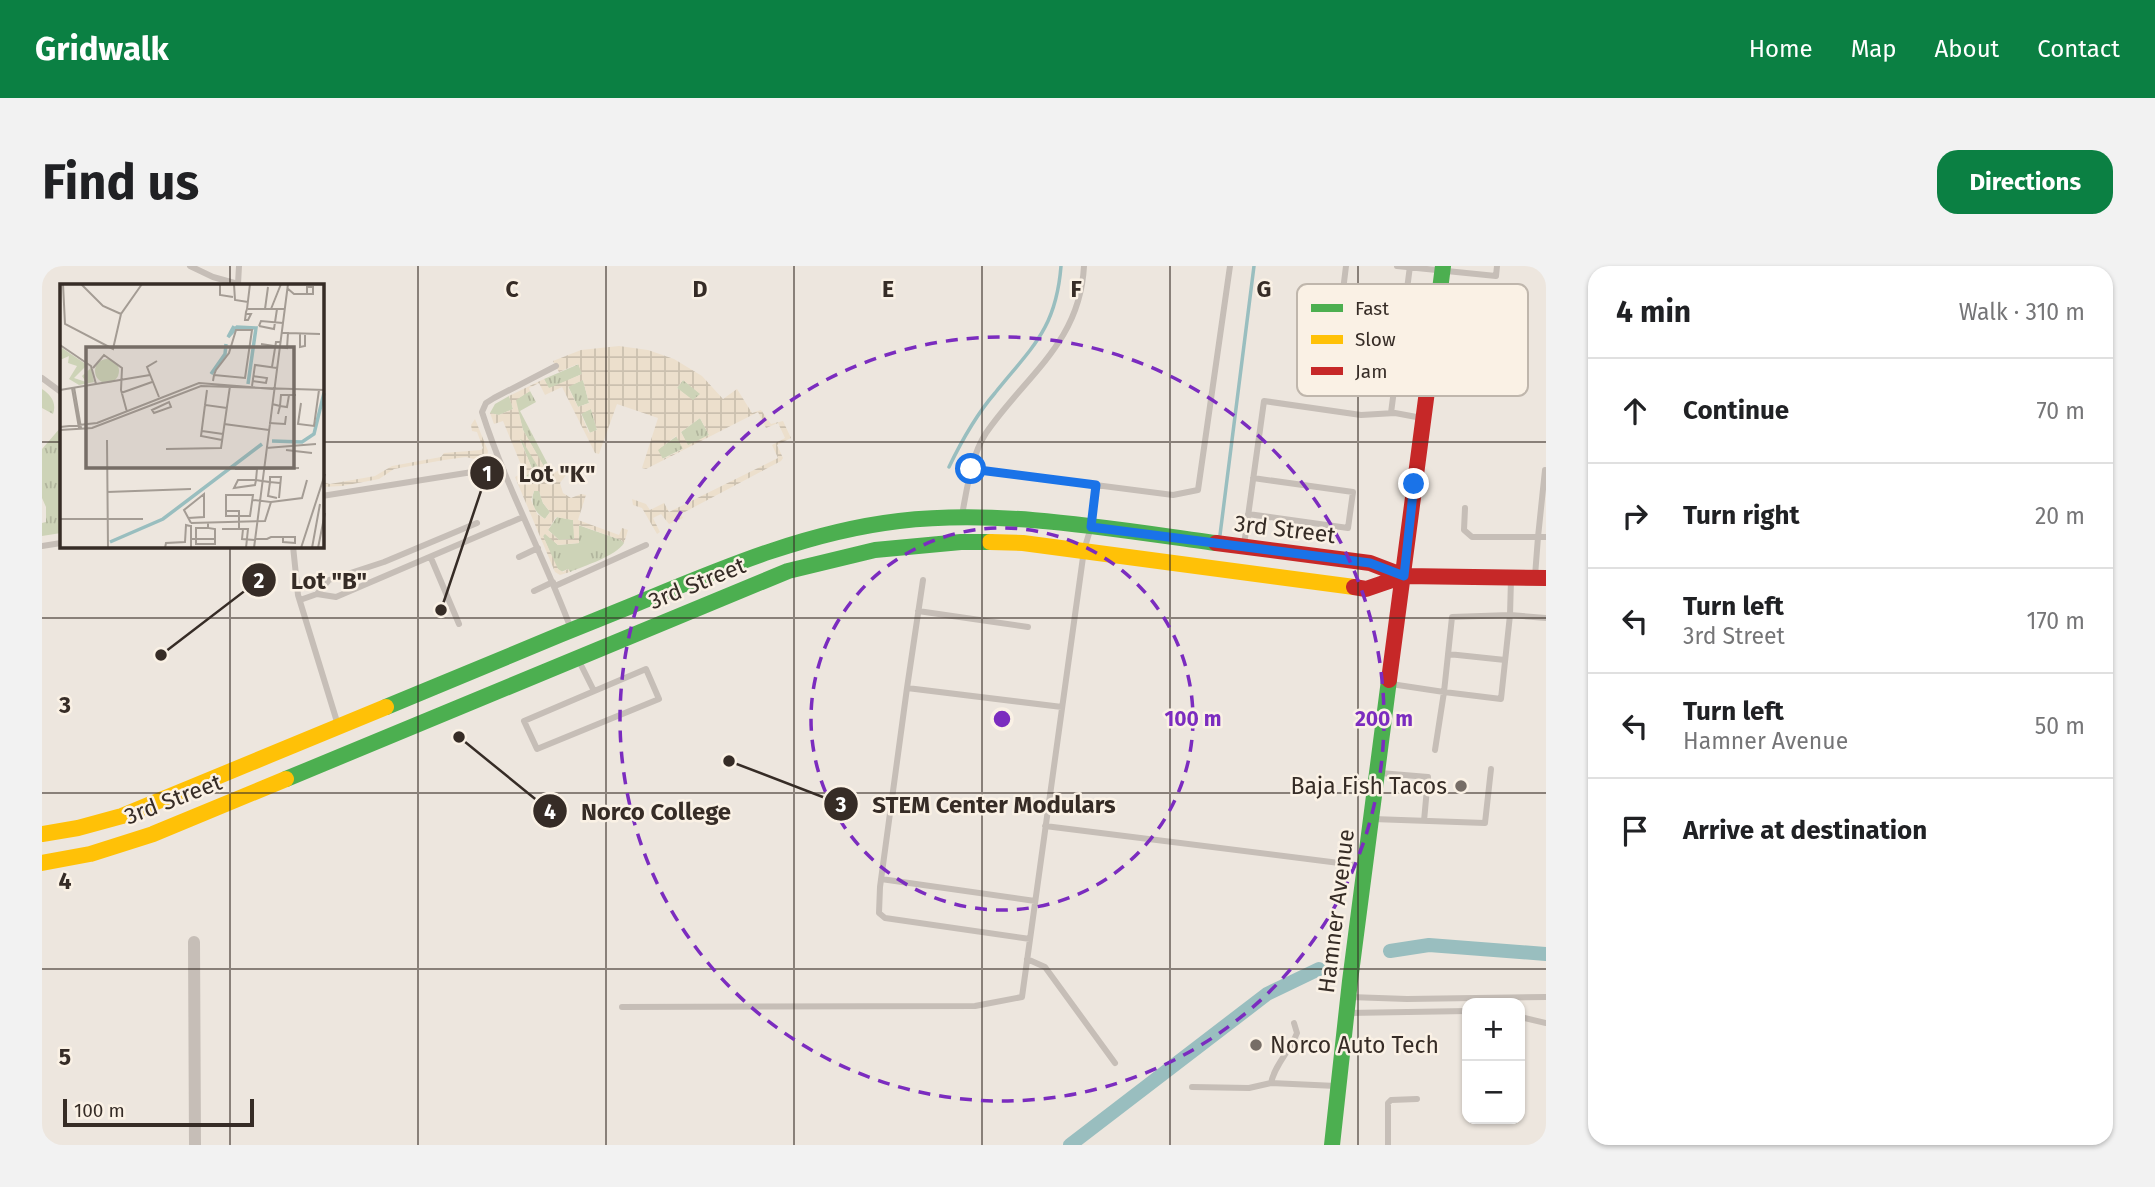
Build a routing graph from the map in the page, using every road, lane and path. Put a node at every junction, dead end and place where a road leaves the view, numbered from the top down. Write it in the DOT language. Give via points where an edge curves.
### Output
graph roads {
  1 [pos="190,266"];
  2 [pos="239,266"];
  3 [pos="1084,266"];
  4 [pos="1230,266"];
  5 [pos="1346,266"];
  6 [pos="1397,266"];
  7 [pos="1497,266"];
  8 [pos="1410,267"];
  9 [pos="1443,269"];
  10 [pos="1343,284"];
  11 [pos="556,366"];
  12 [pos="42,378"];
  13 [pos="60,391"];
  14 [pos="1393,396"];
  15 [pos="1426,396"];
  16 [pos="1391,413"];
  17 [pos="1423,418"];
  18 [pos="971,469"];
  19 [pos="1545,470"];
  20 [pos="504,471"];
  21 [pos="1253,478"];
  22 [pos="1096,485"];
  23 [pos="324,496"];
  24 [pos="1465,508"];
  25 [pos="1248,514"];
  26 [pos="523,517"];
  27 [pos="962,517"];
  28 [pos="477,523"];
  29 [pos="1091,527"];
  30 [pos="1538,537"];
  31 [pos="1546,537"];
  32 [pos="60,542"];
  33 [pos="646,545"];
  34 [pos="42,546"];
  35 [pos="1244,547"];
  36 [pos="293,548"];
  37 [pos="538,548"];
  38 [pos="1084,550"];
  39 [pos="519,556"];
  40 [pos="431,558"];
  41 [pos="1404,576"];
  42 [pos="1511,578"];
  43 [pos="1540,578"];
  44 [pos="923,580"];
  45 [pos="554,584"];
  46 [pos="534,591"];
  47 [pos="317,594"];
  48 [pos="300,600"];
  49 [pos="918,611"];
  50 [pos="1510,615"];
  51 [pos="1546,618"];
  52 [pos="459,624"];
  53 [pos="1028,627"];
  54 [pos="571,631"];
  55 [pos="1448,654"];
  56 [pos="580,656"];
  57 [pos="1505,660"];
  58 [pos="1389,684"];
  59 [pos="906,688"];
  60 [pos="594,691"];
  61 [pos="1444,692"];
  62 [pos="1062,707"];
  63 [pos="339,727"];
  64 [pos="1435,750"];
  65 [pos="347,753"];
  66 [pos="1492,769"];
  67 [pos="1377,773"];
  68 [pos="1371,819"];
  69 [pos="1424,821"];
  70 [pos="1045,826"];
  71 [pos="42,834"];
  72 [pos="42,863"];
  73 [pos="1365,867"];
  74 [pos="881,879"];
  75 [pos="1035,901"];
  76 [pos="1030,939"];
  77 [pos="194,942"];
  78 [pos="1027,959"];
  79 [pos="1546,996"];
  80 [pos="1348,997"];
  81 [pos="622,1007"];
  82 [pos="1462,1011"];
  83 [pos="1525,1018"];
  84 [pos="1294,1023"];
  85 [pos="1546,1023"];
  86 [pos="1115,1063"];
  87 [pos="1271,1083"];
  88 [pos="1338,1086"];
  89 [pos="1192,1087"];
  90 [pos="1417,1099"];
  91 [pos="195,1145"];
  92 [pos="1332,1145"];
  93 [pos="1388,1145"];
  1 -- 2 [label="lane" via="238,284"];
  3 -- 18 [label="lane" via="1078,309 1049,358 985,435"];
  4 -- 22 [label="lane" via="1198,490 1173,495"];
  5 -- 10 [label="lane"];
  6 -- 8 [label="lane"];
  7 -- 9 [label="lane" via="1496,276"];
  8 -- 9 [label="lane"];
  11 -- 20 [label="lane" via="486,403 482,412"];
  12 -- 13 [label="lane"];
  14 -- 16 [label="lane"];
  15 -- 17 [label="street, Hamner Avenue"];
  16 -- 17 [label="lane"];
  16 -- 21 [label="lane" via="1361,415 1264,401"];
  17 -- 41 [label="street, Hamner Avenue"];
  18 -- 22 [label="lane"];
  18 -- 27 [label="lane"];
  19 -- 30 [label="lane"];
  20 -- 23 [label="lane" via="491,469"];
  20 -- 26 [label="lane"];
  21 -- 25 [label="lane"];
  21 -- 25 [label="lane" via="1353,492 1348,528"];
  22 -- 29 [label="lane"];
  24 -- 30 [label="lane" via="1464,530 1472,537"];
  25 -- 35 [label="lane"];
  26 -- 37 [label="lane"];
  26 -- 40 [label="lane"];
  27 -- 29 [label="street, 3rd Street"];
  27 -- 54 [label="street, 3rd Street" via="901,520 797,542"];
  28 -- 47 [label="lane" via="330,580"];
  29 -- 35 [label="street, 3rd Street"];
  29 -- 38 [label="lane"];
  30 -- 31 [label="lane"];
  30 -- 43 [label="lane"];
  32 -- 34 [label="lane"];
  33 -- 45 [label="lane"];
  35 -- 41 [label="street, 3rd Street" via="1370,563"];
  36 -- 48 [label="lane"];
  37 -- 39 [label="lane"];
  37 -- 45 [label="lane"];
  38 -- 41 [label="street, 3rd Street" via="1366,589"];
  38 -- 56 [label="street, 3rd Street" via="961,542 875,550 788,570"];
  38 -- 62 [label="lane"];
  40 -- 47 [label="lane" via="336,597"];
  40 -- 52 [label="lane"];
  41 -- 42 [label="street, 3rd Street"];
  41 -- 58 [label="street, Hamner Avenue"];
  42 -- 43 [label="street, 3rd Street"];
  42 -- 50 [label="lane"];
  44 -- 49 [label="lane"];
  45 -- 46 [label="lane"];
  45 -- 54 [label="lane"];
  47 -- 48 [label="lane"];
  48 -- 63 [label="lane"];
  49 -- 53 [label="lane"];
  49 -- 59 [label="lane"];
  50 -- 51 [label="lane"];
  50 -- 55 [label="lane" via="1451,617"];
  50 -- 57 [label="lane"];
  54 -- 63 [label="street, 3rd Street"];
  55 -- 57 [label="lane"];
  55 -- 61 [label="lane"];
  56 -- 60 [label="lane"];
  56 -- 65 [label="street, 3rd Street"];
  57 -- 61 [label="lane" via="1501,699"];
  58 -- 61 [label="lane"];
  58 -- 67 [label="street, Hamner Avenue"];
  59 -- 62 [label="lane"];
  59 -- 74 [label="lane"];
  60 -- 60 [label="lane" via="524,721 537,749 659,699 646,669"];
  61 -- 64 [label="lane"];
  62 -- 70 [label="lane"];
  63 -- 65 [label="street"];
  63 -- 71 [label="street, 3rd Street" via="122,817"];
  65 -- 72 [label="street, 3rd Street" via="153,834"];
  66 -- 69 [label="lane" via="1485,823"];
  67 -- 68 [label="street, Hamner Avenue"];
  67 -- 69 [label="lane" via="1428,777"];
  68 -- 69 [label="lane"];
  68 -- 73 [label="street, Hamner Avenue"];
  70 -- 73 [label="lane"];
  70 -- 75 [label="lane"];
  73 -- 80 [label="street, Hamner Avenue"];
  74 -- 75 [label="lane"];
  74 -- 76 [label="lane" via="878,913 886,918"];
  75 -- 76 [label="lane"];
  76 -- 78 [label="lane"];
  77 -- 91 [label="street"];
  78 -- 81 [label="lane" via="1022,997 975,1006"];
  78 -- 86 [label="lane" via="1045,967"];
  79 -- 80 [label="lane"];
  80 -- 82 [label="lane"];
  80 -- 88 [label="street, Hamner Avenue"];
  83 -- 85 [label="lane"];
  84 -- 87 [label="lane" via="1297,1033"];
  87 -- 88 [label="lane"];
  87 -- 89 [label="lane" via="1249,1088"];
  88 -- 92 [label="street, Hamner Avenue"];
  90 -- 93 [label="lane" via="1388,1103"];
}
